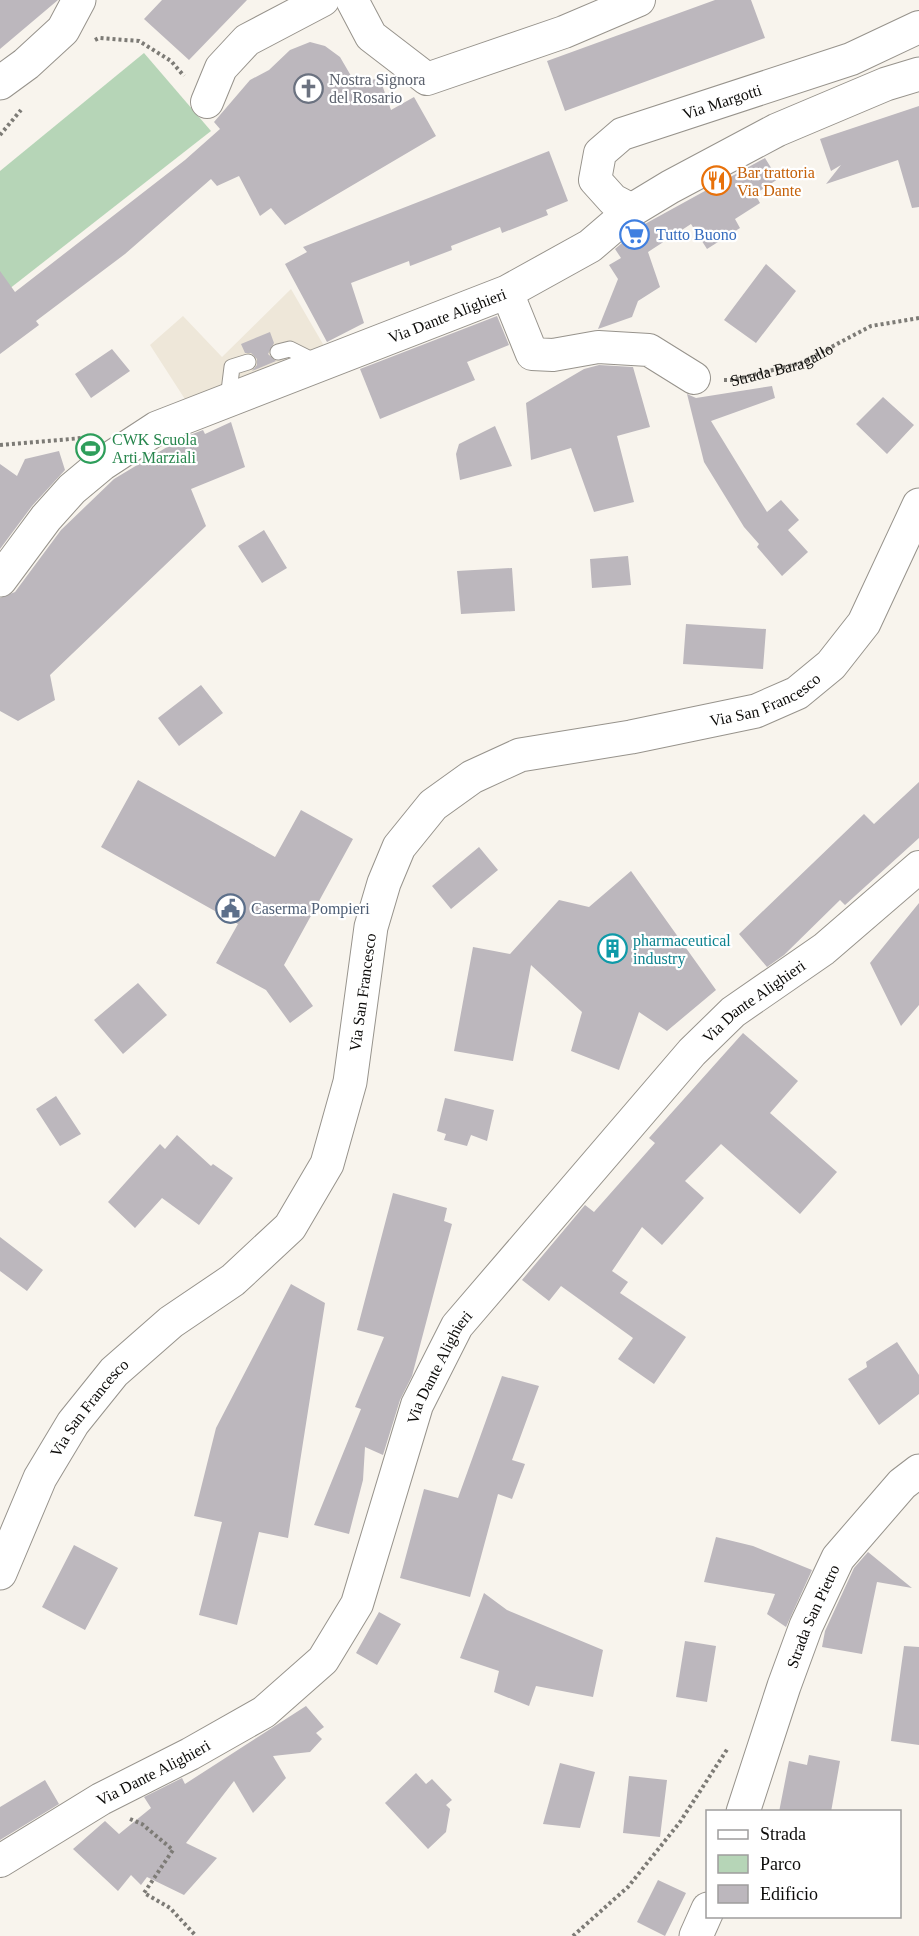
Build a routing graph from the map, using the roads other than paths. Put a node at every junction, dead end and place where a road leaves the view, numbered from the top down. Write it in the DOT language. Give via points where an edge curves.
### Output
graph roads {
  1 [pos="80,0"];
  2 [pos="323,0"];
  3 [pos="352,0"];
  4 [pos="639,0"];
  5 [pos="919,27"];
  6 [pos="919,74"];
  7 [pos="0,83"];
  8 [pos="207,102"];
  9 [pos="632,210"];
  10 [pos="507,292"];
  11 [pos="278,352"];
  12 [pos="248,362"];
  13 [pos="321,364"];
  14 [pos="694,378"];
  15 [pos="228,399"];
  16 [pos="919,505"];
  17 [pos="0,580"];
  18 [pos="919,867"];
  19 [pos="919,1471"];
  20 [pos="0,1573"];
  21 [pos="748,1800"];
  22 [pos="0,1861"];
  23 [pos="706,1914"];
  24 [pos="696,1936"];
  1 -- 7 [label="street" via="63,30"];
  2 -- 8 [label="street" via="247,40 221,68"];
  3 -- 4 [label="street" via="370,36 427,80 564,32"];
  5 -- 9 [label="street, Via Margotti" via="851,59 622,134 600,153 595,180 613,200"];
  6 -- 9 [label="street, Via Dante Alighieri" via="777,130"];
  9 -- 10 [label="street, Via Dante Alighieri" via="590,246"];
  10 -- 13 [label="street, Via Dante Alighieri"];
  10 -- 14 [label="street" via="532,354 553,355 598,347 649,350"];
  11 -- 13 [label="lane" via="290,349"];
  12 -- 15 [label="lane" via="232,367"];
  13 -- 15 [label="street, Via Dante Alighieri"];
  15 -- 17 [label="street, Via Dante Alighieri" via="157,428 102,464 46,518"];
  16 -- 20 [label="street, Via San Francesco" via="864,623 831,665 797,693 756,711 520,755 472,777 434,805 399,846 384,883 371,927 350,1082 327,1164 290,1227 233,1280 171,1322 114,1372 73,1423 40,1478"];
  18 -- 22 [label="street, Via Dante Alighieri" via="824,949 733,1012 692,1052 457,1326 417,1405 357,1604 323,1660 264,1712 96,1802"];
  19 -- 21 [label="street, Strada San Pietro" via="902,1484 838,1558 806,1626"];
  23 -- 24 [label="street"];
}
